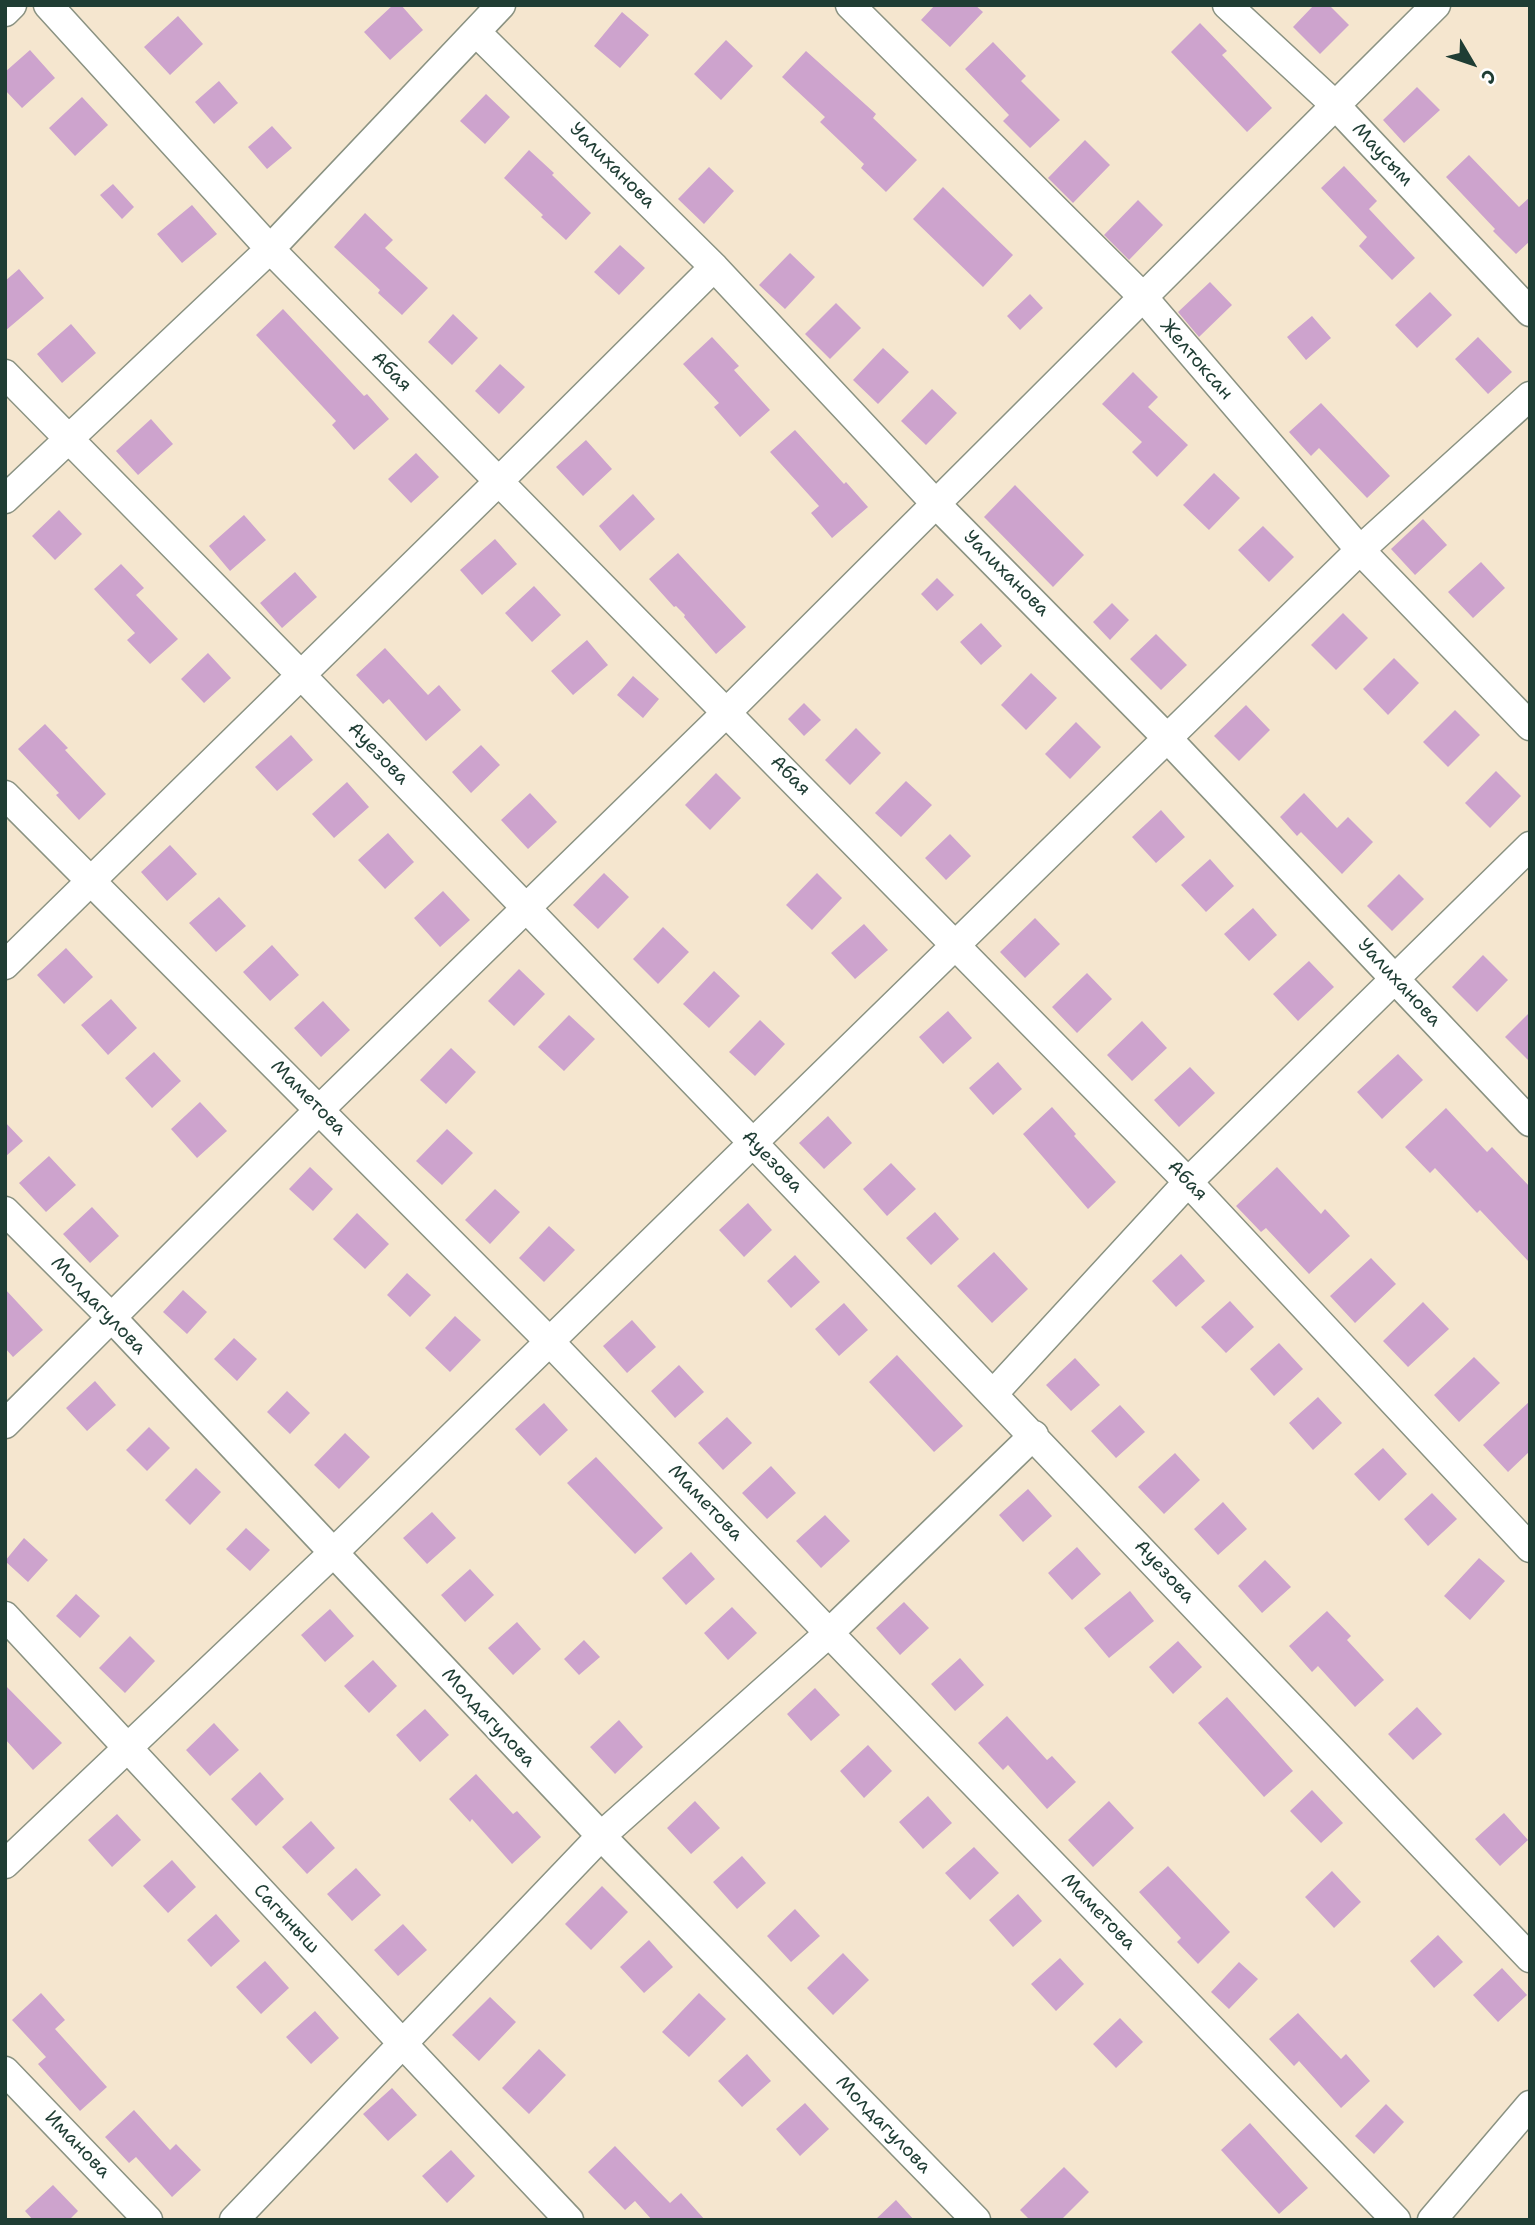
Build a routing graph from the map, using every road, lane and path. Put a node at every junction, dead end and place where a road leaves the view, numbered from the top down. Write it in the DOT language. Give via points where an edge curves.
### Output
graph roads {
  1 [pos="12,5"];
  2 [pos="48,5"];
  3 [pos="850,5"];
  4 [pos="1227,5"];
  5 [pos="1436,5"];
  6 [pos="500,6"];
  7 [pos="5,12"];
  8 [pos="476,32"];
  9 [pos="1335,105"];
  10 [pos="270,249"];
  11 [pos="714,267"];
  12 [pos="1143,297"];
  13 [pos="1530,312"];
  14 [pos="5,374"];
  15 [pos="1530,396"];
  16 [pos="68,440"];
  17 [pos="499,481"];
  18 [pos="5,499"];
  19 [pos="936,503"];
  20 [pos="1360,550"];
  21 [pos="301,675"];
  22 [pos="727,712"];
  23 [pos="1530,726"];
  24 [pos="1168,739"];
  25 [pos="5,795"];
  26 [pos="1530,846"];
  27 [pos="92,881"];
  28 [pos="526,907"];
  29 [pos="957,946"];
  30 [pos="5,965"];
  31 [pos="1395,979"];
  32 [pos="319,1110"];
  33 [pos="1530,1122"];
  34 [pos="754,1144"];
  35 [pos="1188,1182"];
  36 [pos="5,1211"];
  37 [pos="111,1318"];
  38 [pos="550,1342"];
  39 [pos="994,1393"];
  40 [pos="5,1424"];
  41 [pos="1034,1435"];
  42 [pos="1530,1548"];
  43 [pos="333,1553"];
  44 [pos="5,1616"];
  45 [pos="829,1633"];
  46 [pos="128,1748"];
  47 [pos="601,1836"];
  48 [pos="5,1864"];
  49 [pos="1530,1958"];
  50 [pos="403,2044"];
  51 [pos="5,2071"];
  52 [pos="1530,2105"];
  53 [pos="148,2220"];
  54 [pos="234,2220"];
  55 [pos="569,2220"];
  56 [pos="976,2220"];
  57 [pos="1396,2220"];
  58 [pos="1432,2220"];
  1 -- 7 [label="street"];
  2 -- 10 [label="street, Абая"];
  3 -- 12 [label="street, Желтоксан"];
  4 -- 9 [label="street, Маусым"];
  5 -- 9 [label="street"];
  6 -- 8 [label="street"];
  8 -- 10 [label="street"];
  8 -- 11 [label="street, Уалиханова"];
  9 -- 12 [label="street"];
  9 -- 13 [label="street, Маусым"];
  10 -- 16 [label="street"];
  10 -- 17 [label="street, Абая"];
  11 -- 17 [label="street"];
  11 -- 19 [label="street, Уалиханова"];
  12 -- 19 [label="street"];
  12 -- 20 [label="street, Желтоксан"];
  14 -- 16 [label="street, Ауезова"];
  15 -- 20 [label="street"];
  16 -- 18 [label="street"];
  16 -- 21 [label="street, Ауезова"];
  17 -- 21 [label="street"];
  17 -- 22 [label="street, Абая"];
  19 -- 22 [label="street"];
  19 -- 24 [label="street, Уалиханова"];
  20 -- 23 [label="street, Желтоксан"];
  20 -- 24 [label="street"];
  21 -- 27 [label="street"];
  21 -- 28 [label="street, Ауезова"];
  22 -- 28 [label="street"];
  22 -- 29 [label="street, Абая"];
  24 -- 29 [label="street"];
  24 -- 31 [label="street, Уалиханова"];
  25 -- 27 [label="street, Маметова"];
  26 -- 31 [label="street"];
  27 -- 30 [label="street"];
  27 -- 32 [label="street, Маметова"];
  28 -- 32 [label="street"];
  28 -- 34 [label="street, Ауезова"];
  29 -- 34 [label="street"];
  29 -- 35 [label="street, Абая"];
  31 -- 33 [label="street, Уалиханова"];
  31 -- 35 [label="street"];
  32 -- 37 [label="street"];
  32 -- 38 [label="street, Маметова"];
  34 -- 38 [label="street"];
  34 -- 39 [label="street, Ауезова"];
  35 -- 39 [label="street"];
  35 -- 42 [label="street, Абая"];
  36 -- 37 [label="street, Молдагулова"];
  37 -- 40 [label="street"];
  37 -- 43 [label="street, Молдагулова"];
  38 -- 43 [label="street"];
  38 -- 45 [label="street, Маметова"];
  39 -- 41 [label="street, Ауезова"];
  41 -- 45 [label="street"];
  41 -- 49 [label="street, Ауезова"];
  43 -- 46 [label="street"];
  43 -- 47 [label="street, Молдагулова"];
  44 -- 46 [label="street, Сагыныш"];
  45 -- 47 [label="street"];
  45 -- 57 [label="street, Маметова"];
  46 -- 48 [label="street"];
  46 -- 50 [label="street, Сагыныш"];
  47 -- 50 [label="street"];
  47 -- 56 [label="street, Молдагулова"];
  50 -- 54 [label="street"];
  50 -- 55 [label="street, Сагыныш"];
  51 -- 53 [label="street, Иманова"];
  52 -- 58 [label="street"];
}
